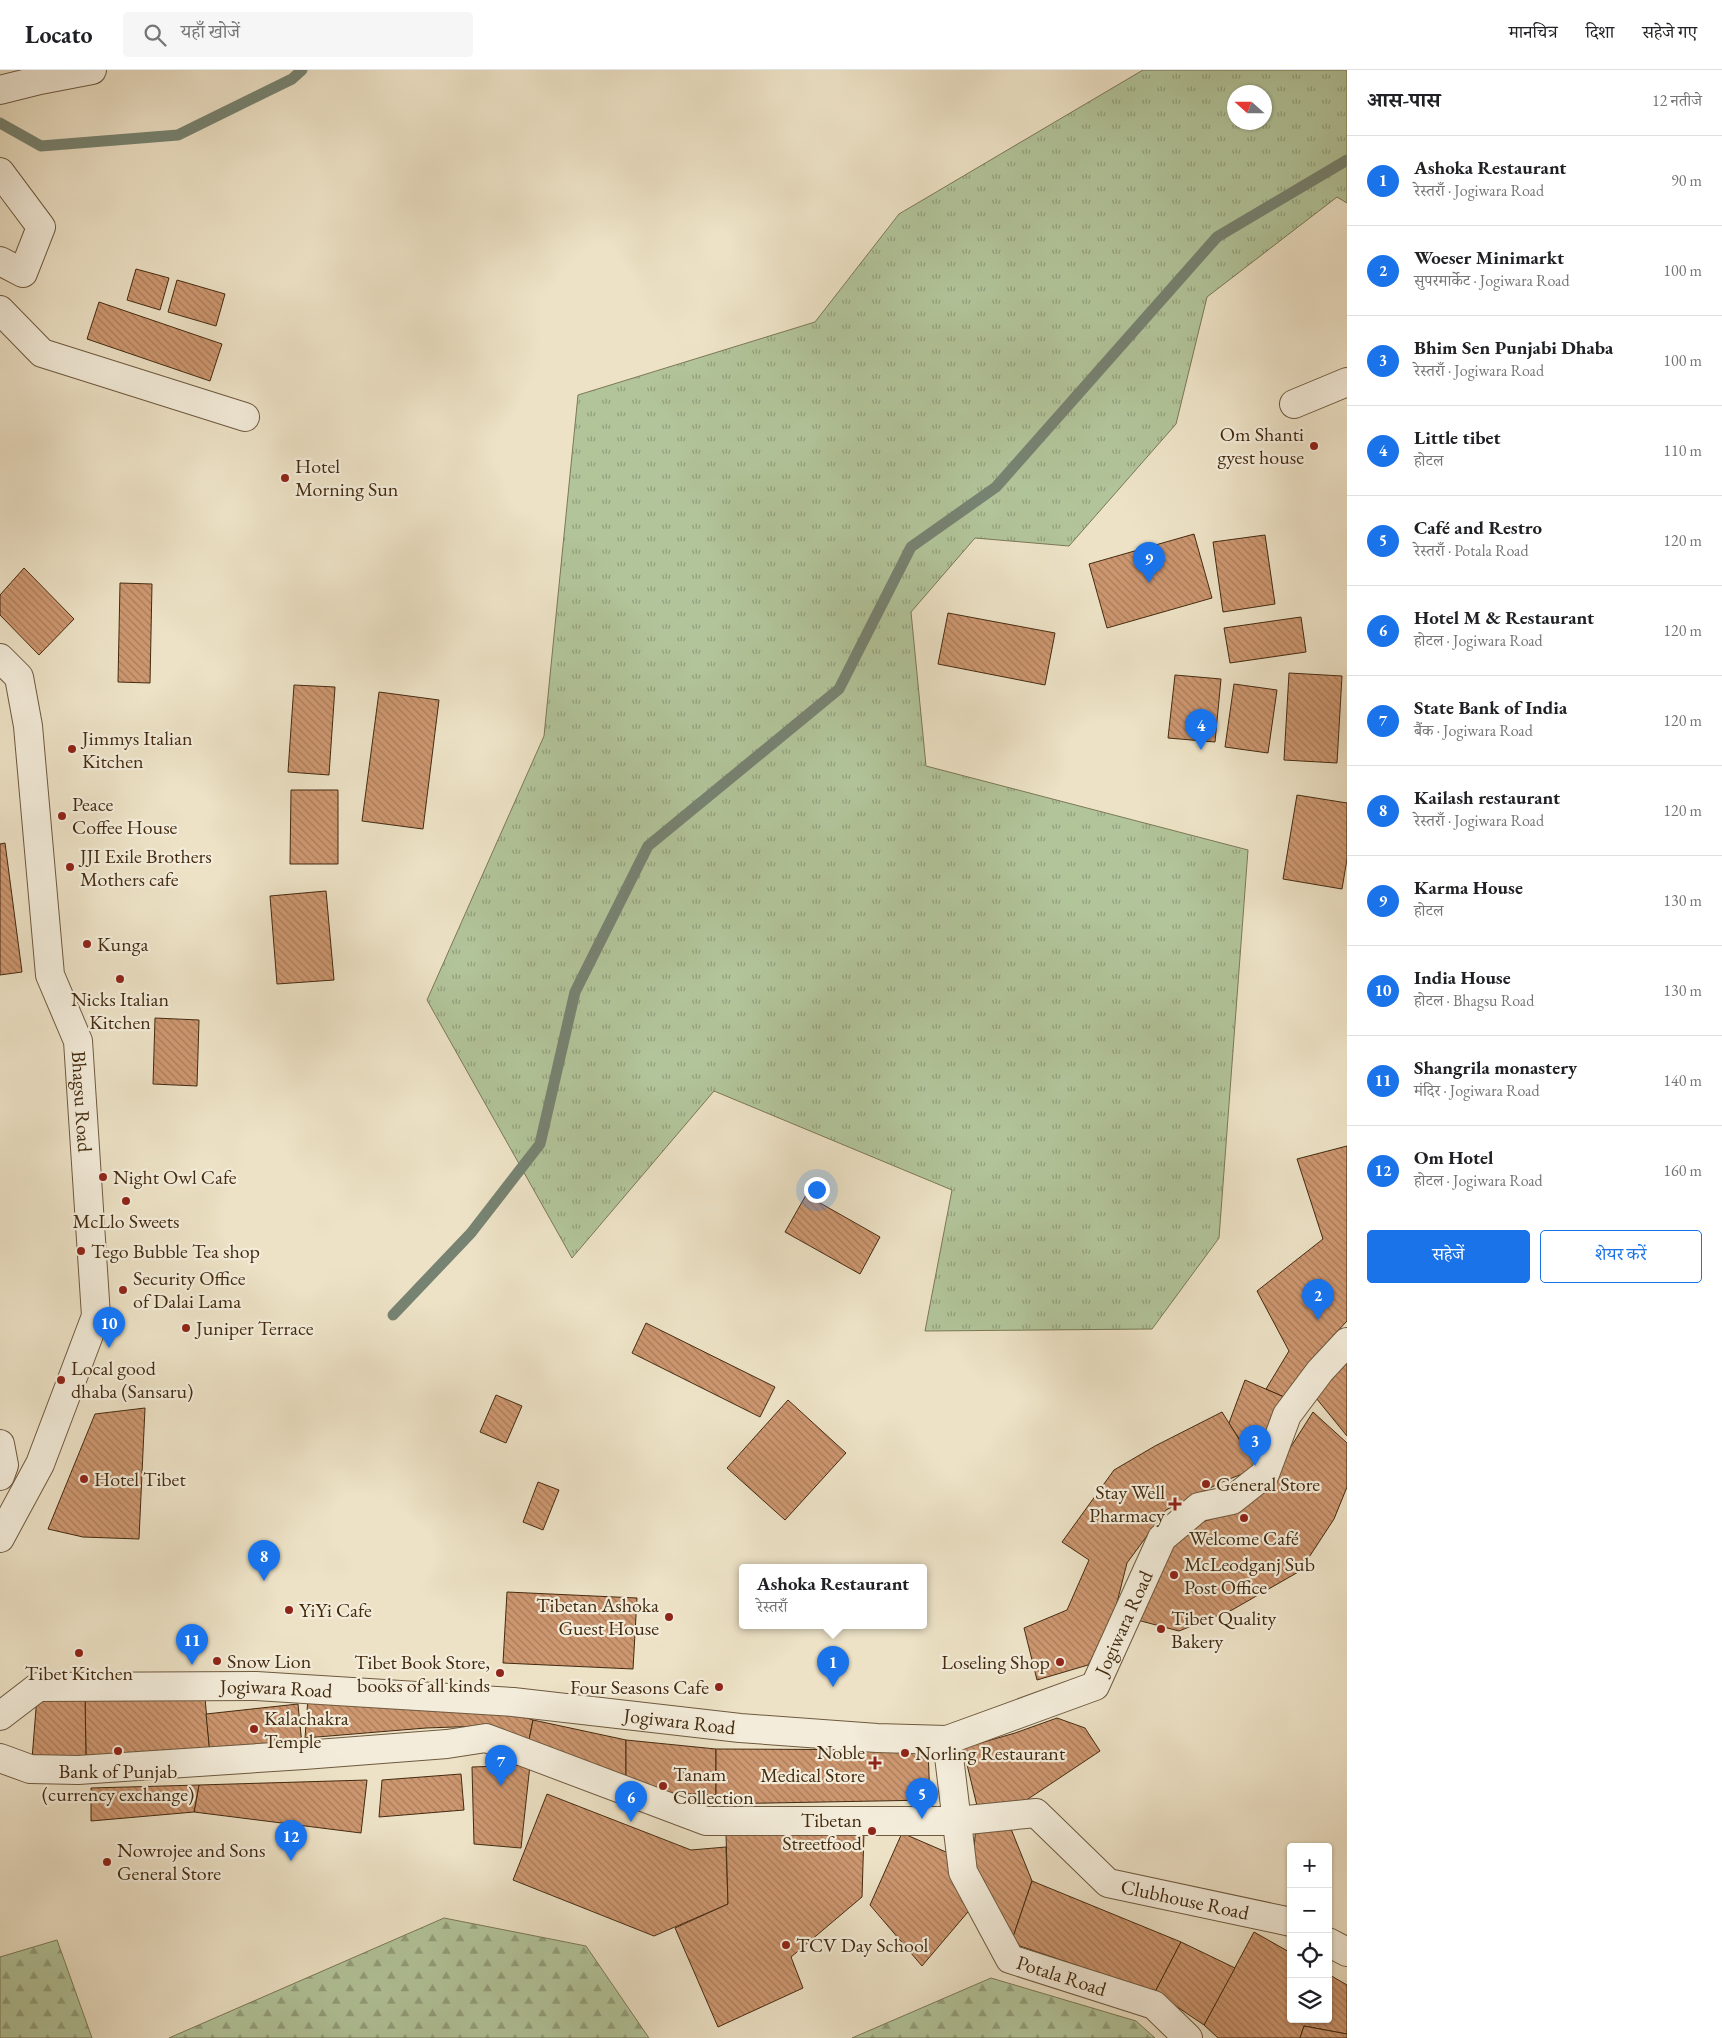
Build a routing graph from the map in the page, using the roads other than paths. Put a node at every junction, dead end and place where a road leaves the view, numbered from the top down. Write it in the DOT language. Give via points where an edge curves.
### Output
graph roads {
  1 [pos="92,70"];
  2 [pos="0,90"];
  3 [pos="0,172"];
  4 [pos="0,261"];
  5 [pos="0,310"];
  6 [pos="1347,382"];
  7 [pos="1294,404"];
  8 [pos="245,417"];
  9 [pos="0,658"];
  10 [pos="1347,1342"];
  11 [pos="0,1444"];
  12 [pos="0,1476"];
  13 [pos="0,1538"];
  14 [pos="0,1716"];
  15 [pos="947,1740"];
  16 [pos="0,1758"];
  17 [pos="957,1821"];
  18 [pos="1287,1921"];
  19 [pos="1332,1944"];
  20 [pos="1347,1952"];
  21 [pos="1188,2038"];
  1 -- 2 [label="street"];
  3 -- 4 [label="street" via="41,228 24,273"];
  5 -- 8 [label="street" via="42,353"];
  6 -- 7 [label="street"];
  9 -- 13 [label="street, Bhagsu Road" via="18,677 28,726 50,975 78,1041 96,1316 40,1464"];
  10 -- 15 [label="street, Jogiwara Road" via="1320,1371 1287,1416 1265,1474 1232,1500 1199,1507 1162,1538 1095,1686"];
  11 -- 12 [label="street" via="4,1465"];
  14 -- 15 [label="street, Jogiwara Road" via="38,1687 256,1686 513,1702 740,1728"];
  15 -- 17 [label="street, Potala Road"];
  16 -- 17 [label="street, Clubhouse Road" via="30,1769 78,1770 447,1744 486,1738 706,1822"];
  17 -- 18 [label="street, Clubhouse Road" via="1036,1813 1108,1883"];
  17 -- 21 [label="street, Potala Road" via="964,1872 1010,1959 1154,2005"];
  19 -- 20 [label="street"];
}
